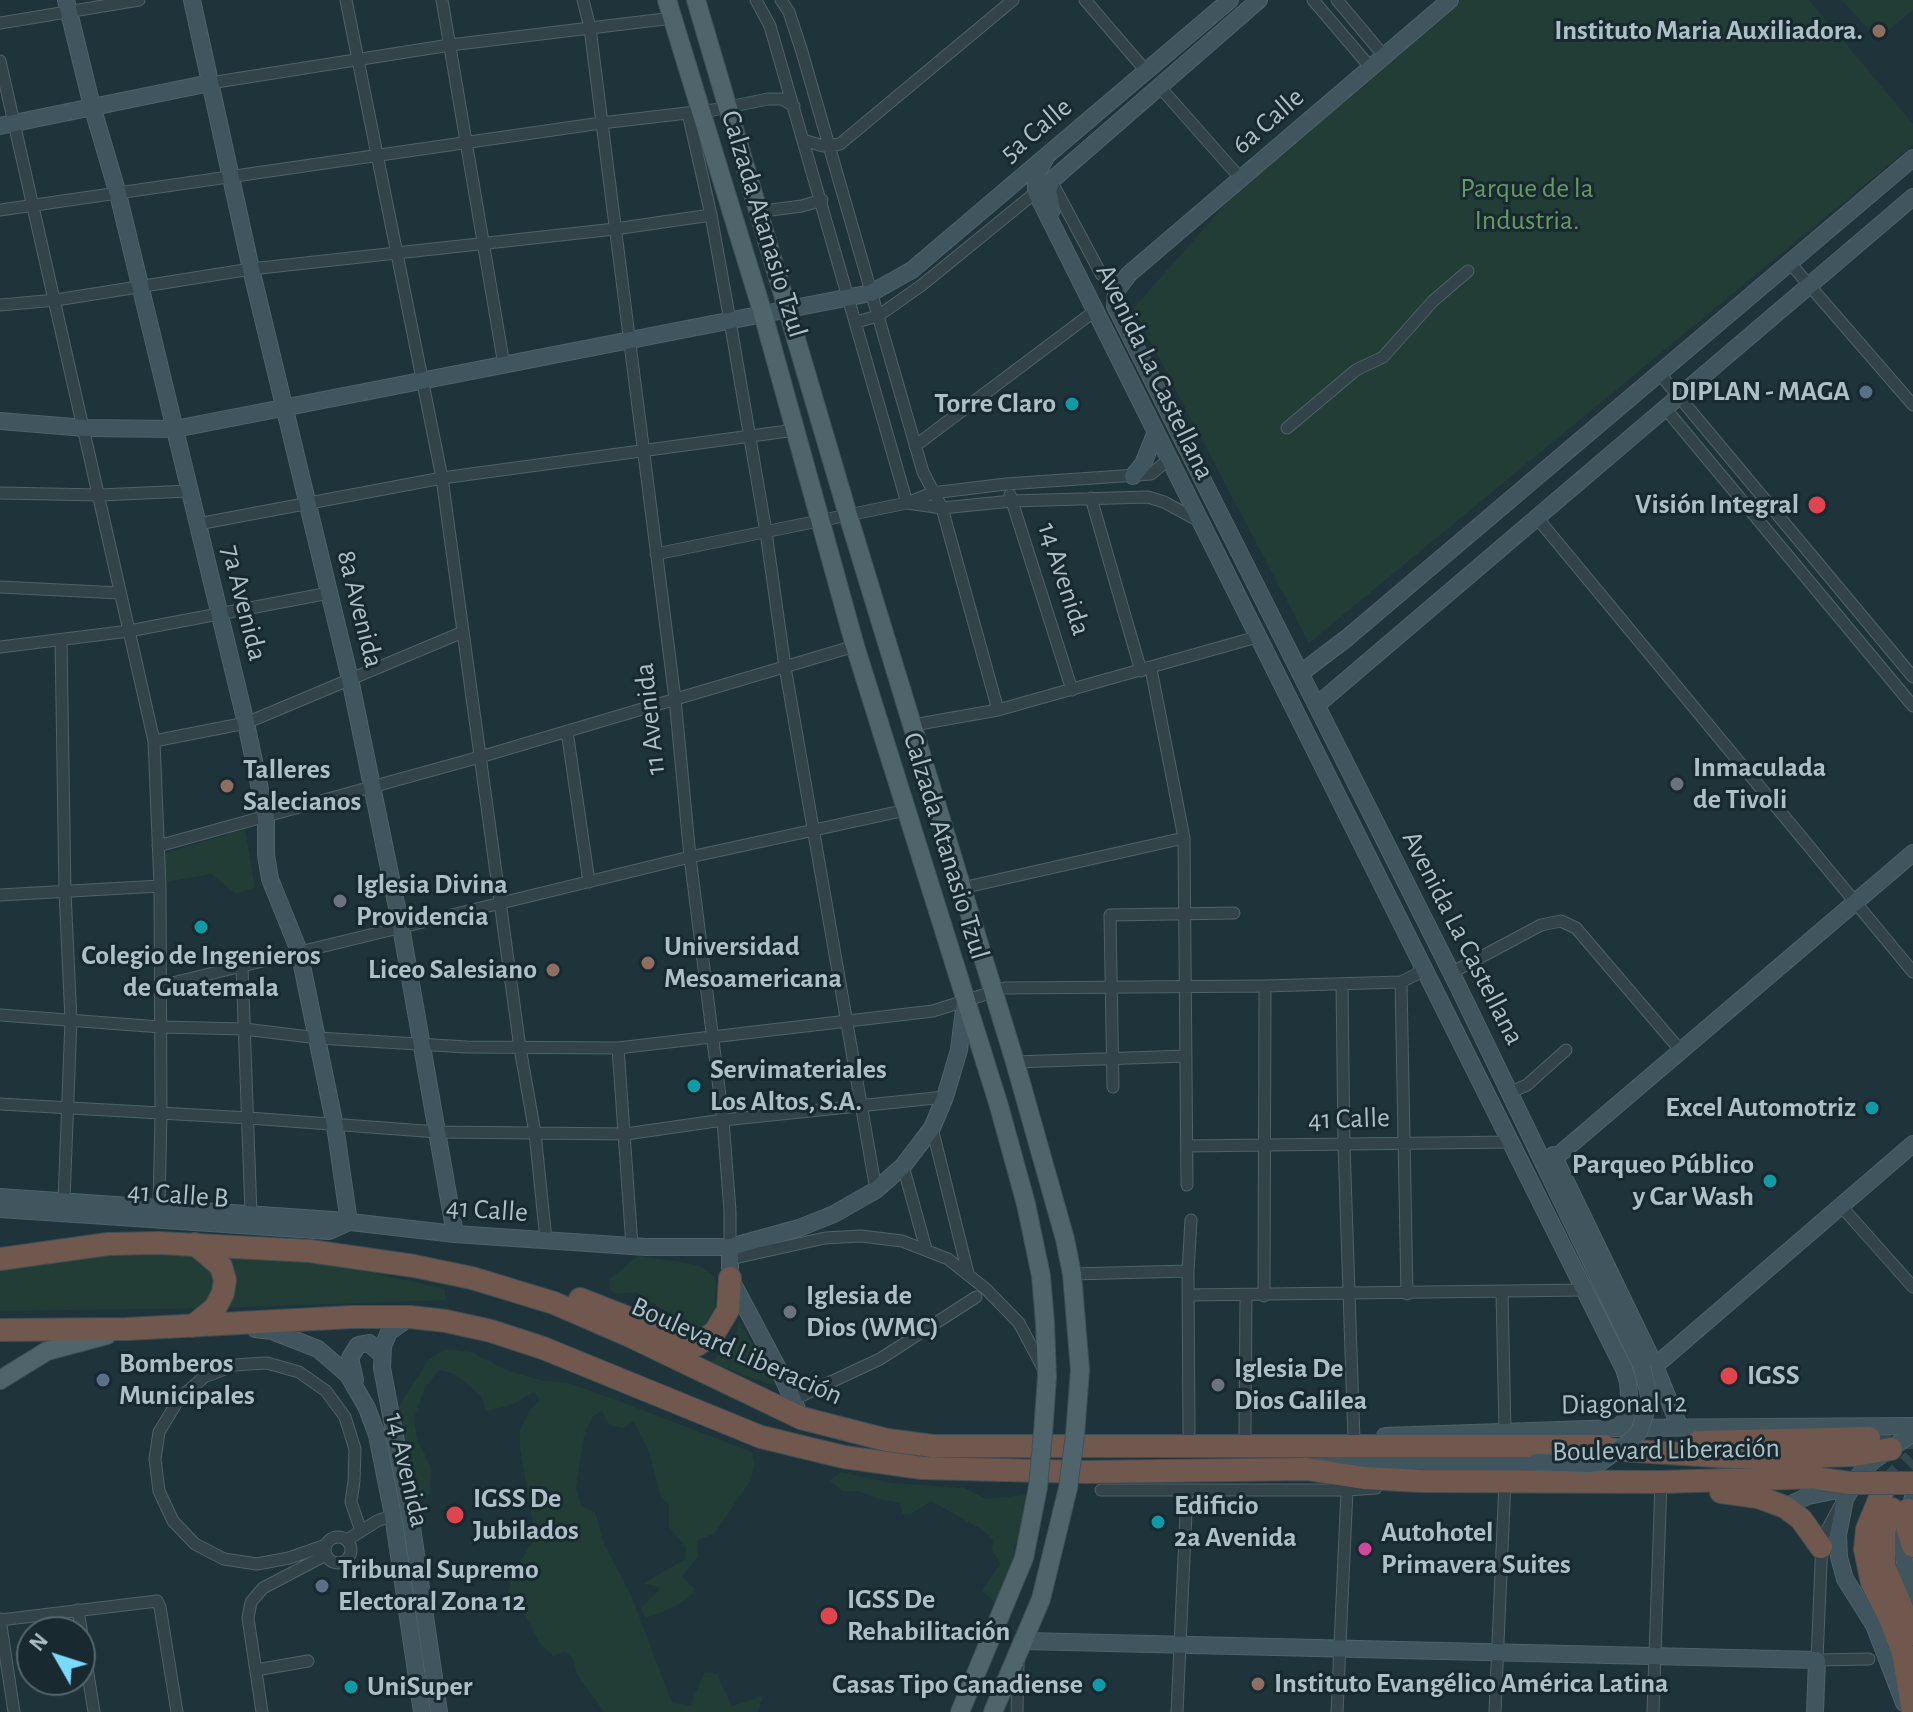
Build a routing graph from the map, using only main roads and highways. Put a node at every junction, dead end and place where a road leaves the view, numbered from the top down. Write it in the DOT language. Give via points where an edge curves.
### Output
graph roads {
  1 [pos="192,0"];
  2 [pos="696,0"];
  3 [pos="1230,0"];
  4 [pos="1259,0"];
  5 [pos="1450,0"];
  6 [pos="68,6"];
  7 [pos="670,9"];
  8 [pos="210,83"];
  9 [pos="92,106"];
  10 [pos="8,125"];
  11 [pos="1047,155"];
  12 [pos="1913,158"];
  13 [pos="1048,189"];
  14 [pos="1913,197"];
  15 [pos="1121,283"];
  16 [pos="788,309"];
  17 [pos="763,314"];
  18 [pos="284,406"];
  19 [pos="0,421"];
  20 [pos="175,429"];
  21 [pos="1155,434"];
  22 [pos="1190,450"];
  23 [pos="1168,460"];
  24 [pos="1133,476"];
  25 [pos="1264,649"];
  26 [pos="1301,673"];
  27 [pos="1317,705"];
  28 [pos="1913,853"];
  29 [pos="1429,928"];
  30 [pos="1423,964"];
  31 [pos="965,1001"];
  32 [pos="1513,1097"];
  33 [pos="1913,1144"];
  34 [pos="1555,1158"];
  35 [pos="0,1197"];
  36 [pos="0,1209"];
  37 [pos="349,1222"];
  38 [pos="455,1234"];
  39 [pos="108,1244"];
  40 [pos="195,1244"];
  41 [pos="0,1246"];
  42 [pos="0,1259"];
  43 [pos="730,1261"];
  44 [pos="472,1278"];
  45 [pos="410,1317"];
  46 [pos="230,1324"];
  47 [pos="193,1326"];
  48 [pos="127,1329"];
  49 [pos="0,1330"];
  50 [pos="381,1354"];
  51 [pos="1649,1366"];
  52 [pos="0,1380"];
  53 [pos="358,1390"];
  54 [pos="1667,1391"];
  55 [pos="790,1408"];
  56 [pos="1913,1426"];
  57 [pos="1617,1430"];
  58 [pos="1913,1433"];
  59 [pos="1672,1436"];
  60 [pos="1869,1438"];
  61 [pos="1345,1444"];
  62 [pos="1579,1447"];
  63 [pos="1891,1449"];
  64 [pos="1307,1469"];
  65 [pos="1913,1476"];
  66 [pos="1815,1478"];
  67 [pos="1661,1482"];
  68 [pos="1913,1483"];
  69 [pos="1848,1493"];
  70 [pos="1899,1501"];
  71 [pos="1785,1507"];
  72 [pos="1913,1546"];
  73 [pos="1821,1547"];
  74 [pos="1913,1600"];
  75 [pos="1913,1634"];
  76 [pos="1022,1648"];
  77 [pos="422,1712"];
  78 [pos="439,1712"];
  79 [pos="960,1712"];
  80 [pos="993,1712"];
  81 [pos="1815,1712"];
  82 [pos="1910,1712"];
  1 -- 8 [label="main road, 8a Avenida"];
  2 -- 16 [label="main road, Calzada Atanasio Tzul"];
  3 -- 11 [label="main road, 5a Calle"];
  4 -- 13 [label="main road, 5a Calle"];
  5 -- 15 [label="main road, 6a Calle"];
  6 -- 9 [label="main road, 7a Avenida"];
  7 -- 17 [label="main road, Calzada Atanasio Tzul" via="694,112"];
  8 -- 9 [label="main road"];
  8 -- 18 [label="main road, 8a Avenida"];
  9 -- 10 [label="main road"];
  9 -- 20 [label="main road, 7a Avenida"];
  11 -- 13 [label="main road" via="1036,176"];
  11 -- 16 [label="main road, 5a Calle" via="912,270 871,293"];
  12 -- 26 [label="main road"];
  13 -- 21 [label="main road, Avenida La Castellana" via="1058,232"];
  14 -- 27 [label="main road"];
  15 -- 22 [label="main road, Avenida La Castellana" via="1116,311"];
  16 -- 17 [label="main road, 5a Calle"];
  16 -- 76 [label="main road, Calzada Atanasio Tzul, bridge" via="1015,1062 1072,1274 1080,1370 1068,1488 1041,1599"];
  17 -- 18 [label="main road, 5a Calle"];
  17 -- 31 [label="main road, Calzada Atanasio Tzul" via="855,646"];
  18 -- 20 [label="main road, 5a Calle"];
  18 -- 38 [label="main road, 8a Avenida" via="373,787"];
  19 -- 20 [label="main road, 5a Calle"];
  20 -- 37 [label="main road, 7a Avenida" via="246,723 266,818 270,879 299,951"];
  21 -- 23 [label="main road, Avenida La Castellana"];
  21 -- 24 [label="main road"];
  22 -- 23 [label="main road" via="1177,447"];
  22 -- 26 [label="main road, Avenida La Castellana"];
  23 -- 25 [label="main road, Avenida La Castellana"];
  25 -- 26 [label="main road"];
  25 -- 27 [label="main road" via="1296,694"];
  25 -- 30 [label="main road, Avenida La Castellana"];
  26 -- 27 [label="main road, Avenida La Castellana"];
  27 -- 29 [label="main road, Avenida La Castellana"];
  28 -- 34 [label="main road"];
  29 -- 30 [label="main road"];
  29 -- 32 [label="main road, Avenida La Castellana"];
  30 -- 57 [label="main road, Avenida La Castellana" via="1624,1369 1630,1399"];
  31 -- 43 [label="main road, 41 Calle" via="959,1050 945,1097 932,1128 903,1166 876,1190 834,1214"];
  31 -- 79 [label="main road, Calzada Atanasio Tzul, bridge" via="1026,1204 1041,1276 1047,1377 1038,1487 1024,1558"];
  32 -- 34 [label="main road, Avenida La Castellana" via="1538,1125"];
  32 -- 51 [label="main road, Avenida La Castellana"];
  33 -- 51 [label="main road"];
  34 -- 51 [label="main road, Avenida La Castellana"];
  35 -- 37 [label="main road, 41 Calle"];
  36 -- 37 [label="main road, 41 Calle B" via="329,1231"];
  37 -- 38 [label="main road, 41 Calle"];
  38 -- 43 [label="main road, 41 Calle" via="711,1249"];
  39 -- 40 [label="highway, Boulevard Liberación"];
  39 -- 41 [label="highway" via="64,1238"];
  39 -- 42 [label="highway, Boulevard Liberación"];
  40 -- 44 [label="highway, Boulevard Liberación" via="379,1259"];
  40 -- 47 [label="highway" via="221,1266 225,1280 215,1308"];
  43 -- 44 [label="highway" via="728,1310 715,1332 697,1345 534,1284 489,1274"];
  43 -- 55 [label="main road, 11 Avenida"];
  44 -- 55 [label="highway, Boulevard Liberación" via="554,1303"];
  45 -- 46 [label="highway, Boulevard Liberación"];
  45 -- 50 [label="main road" via="389,1332"];
  45 -- 64 [label="highway, Boulevard Liberación" via="491,1331 761,1437 861,1460 958,1470"];
  46 -- 47 [label="highway, Boulevard Liberación"];
  46 -- 53 [label="main road, 14 Avenida" via="309,1344 331,1358"];
  47 -- 48 [label="highway, Boulevard Liberación"];
  48 -- 49 [label="highway, Boulevard Liberación"];
  48 -- 52 [label="main road" via="47,1351"];
  50 -- 53 [label="main road" via="369,1343 353,1351 351,1367"];
  50 -- 78 [label="main road, 14 Avenida"];
  51 -- 54 [label="main road, Avenida La Castellana"];
  51 -- 64 [label="main road, Avenida La Castellana, bridge" via="1650,1400 1639,1432 1601,1462 1371,1461"];
  53 -- 77 [label="main road, 14 Avenida" via="377,1435 393,1515"];
  54 -- 57 [label="main road"];
  54 -- 59 [label="main road, Avenida La Castellana"];
  55 -- 61 [label="highway, Boulevard Liberación" via="887,1440 933,1446"];
  56 -- 59 [label="main road, Diagonal 12"];
  57 -- 59 [label="main road, Diagonal 12"];
  57 -- 61 [label="main road, Diagonal 12" via="1406,1435"];
  57 -- 62 [label="highway, Boulevard Liberación"];
  58 -- 63 [label="main road"];
  59 -- 60 [label="highway, Boulevard Liberación"];
  61 -- 62 [label="highway, Boulevard Liberación"];
  62 -- 63 [label="highway" via="1791,1457"];
  63 -- 69 [label="main road" via="1873,1461"];
  64 -- 67 [label="highway, Boulevard Liberación" via="1420,1481"];
  65 -- 66 [label="highway, Boulevard Liberación, bridge"];
  66 -- 67 [label="highway, Boulevard Liberación"];
  66 -- 68 [label="highway, bridge"];
  67 -- 71 [label="highway" via="1681,1490 1758,1497"];
  69 -- 71 [label="main road" via="1808,1496"];
  69 -- 82 [label="main road" via="1838,1535 1841,1567 1874,1625"];
  70 -- 72 [label="highway"];
  70 -- 74 [label="main road"];
  70 -- 75 [label="highway" via="1884,1531 1884,1566"];
  70 -- 82 [label="highway" via="1867,1529 1866,1557 1903,1652"];
  71 -- 73 [label="highway"];
  76 -- 80 [label="main road, Calzada Atanasio Tzul"];
  76 -- 81 [label="main road" via="1181,1644 1817,1660"];
}
